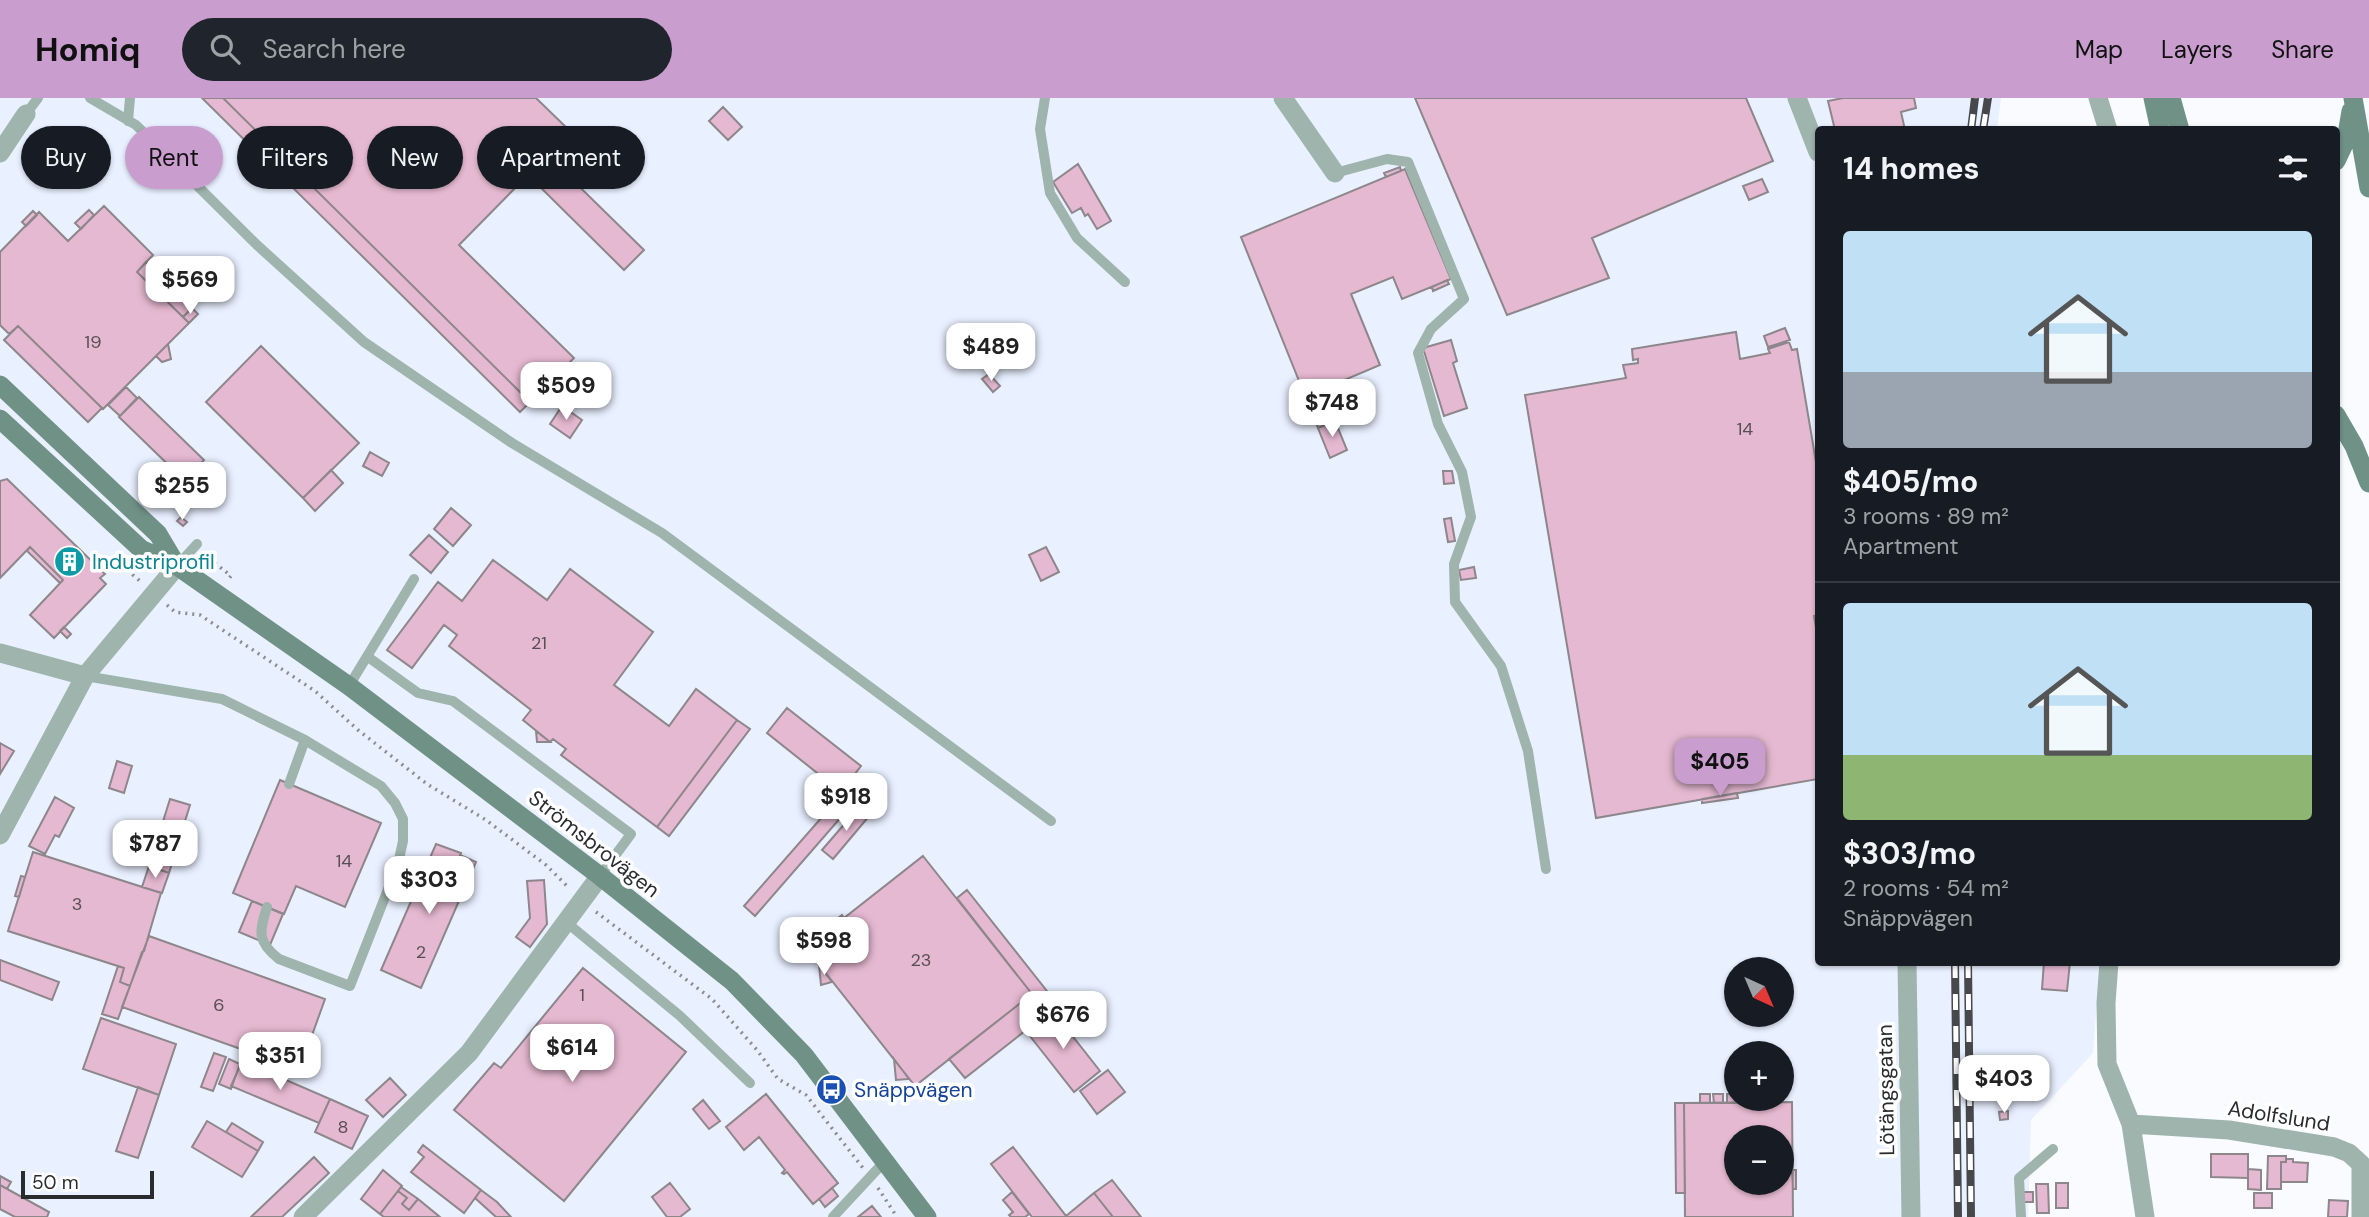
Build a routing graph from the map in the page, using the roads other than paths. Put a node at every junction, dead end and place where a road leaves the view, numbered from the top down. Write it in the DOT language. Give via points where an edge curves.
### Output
graph roads {
  1 [pos="90,98"];
  2 [pos="130,98"];
  3 [pos="1045,98"];
  4 [pos="1283,98"];
  5 [pos="1797,98"];
  6 [pos="2098,98"];
  7 [pos="2153,98"];
  8 [pos="2171,98"];
  9 [pos="2353,99"];
  10 [pos="32,106"];
  11 [pos="128,121"];
  12 [pos="2107,126"];
  13 [pos="2159,126"];
  14 [pos="2179,126"];
  15 [pos="1815,144"];
  16 [pos="0,153"];
  17 [pos="2340,153"];
  18 [pos="1335,173"];
  19 [pos="2369,188"];
  20 [pos="1125,282"];
  21 [pos="0,385"];
  22 [pos="0,419"];
  23 [pos="2340,422"];
  24 [pos="2369,483"];
  25 [pos="197,544"];
  26 [pos="177,566"];
  27 [pos="414,579"];
  28 [pos="0,653"];
  29 [pos="368,657"];
  30 [pos="85,676"];
  31 [pos="349,686"];
  32 [pos="305,740"];
  33 [pos="289,784"];
  34 [pos="1051,821"];
  35 [pos="0,835"];
  36 [pos="1546,869"];
  37 [pos="600,876"];
  38 [pos="267,907"];
  39 [pos="566,922"];
  40 [pos="1907,966"];
  41 [pos="2109,966"];
  42 [pos="750,1083"];
  43 [pos="2131,1124"];
  44 [pos="2053,1149"];
  45 [pos="885,1161"];
  46 [pos="303,1217"];
  47 [pos="832,1217"];
  48 [pos="928,1217"];
  49 [pos="1911,1217"];
  50 [pos="2021,1217"];
  51 [pos="2145,1217"];
  52 [pos="2361,1217"];
  1 -- 11 [label="lane"];
  2 -- 11 [label="lane"];
  3 -- 20 [label="lane" via="1040,129 1050,193 1077,238"];
  4 -- 18 [label="street"];
  5 -- 15 [label="street"];
  6 -- 12 [label="street"];
  7 -- 13 [label="main road"];
  8 -- 14 [label="main road"];
  9 -- 17 [label="main road"];
  9 -- 19 [label="main road"];
  10 -- 16 [label="street"];
  11 -- 34 [label="lane" via="364,342 512,443 662,533"];
  18 -- 36 [label="lane" via="1387,159 1408,162 1464,299 1430,329 1418,353 1438,424 1462,472 1471,517 1454,564 1455,602 1501,666 1528,751"];
  21 -- 26 [label="main road, Strömsbrovägen" via="158,534"];
  22 -- 26 [label="main road, Strömsbrovägen" via="141,549"];
  23 -- 24 [label="main road"];
  25 -- 26 [label="lane"];
  26 -- 30 [label="street"];
  26 -- 31 [label="main road, Strömsbrovägen"];
  27 -- 29 [label="lane"];
  28 -- 30 [label="street"];
  29 -- 31 [label="lane"];
  29 -- 37 [label="lane" via="418,693 453,701 631,834"];
  30 -- 32 [label="lane" via="222,699"];
  30 -- 35 [label="street"];
  31 -- 37 [label="main road, Strömsbrovägen"];
  32 -- 33 [label="lane"];
  32 -- 38 [label="lane" via="381,786 396,803 403,818 398,864 350,986 271,953 260,929"];
  37 -- 39 [label="street"];
  37 -- 45 [label="main road, Strömsbrovägen" via="732,981 804,1055"];
  39 -- 42 [label="lane" via="679,1015"];
  39 -- 46 [label="street" via="469,1053"];
  40 -- 49 [label="street, Lötängsgatan"];
  41 -- 43 [label="street" via="2108,1064"];
  43 -- 51 [label="street"];
  43 -- 52 [label="street, Adolfslund" via="2230,1130 2342,1150 2361,1164"];
  44 -- 50 [label="lane" via="2020,1178"];
  45 -- 47 [label="lane"];
  45 -- 48 [label="main road, Strömsbrovägen"];
}
